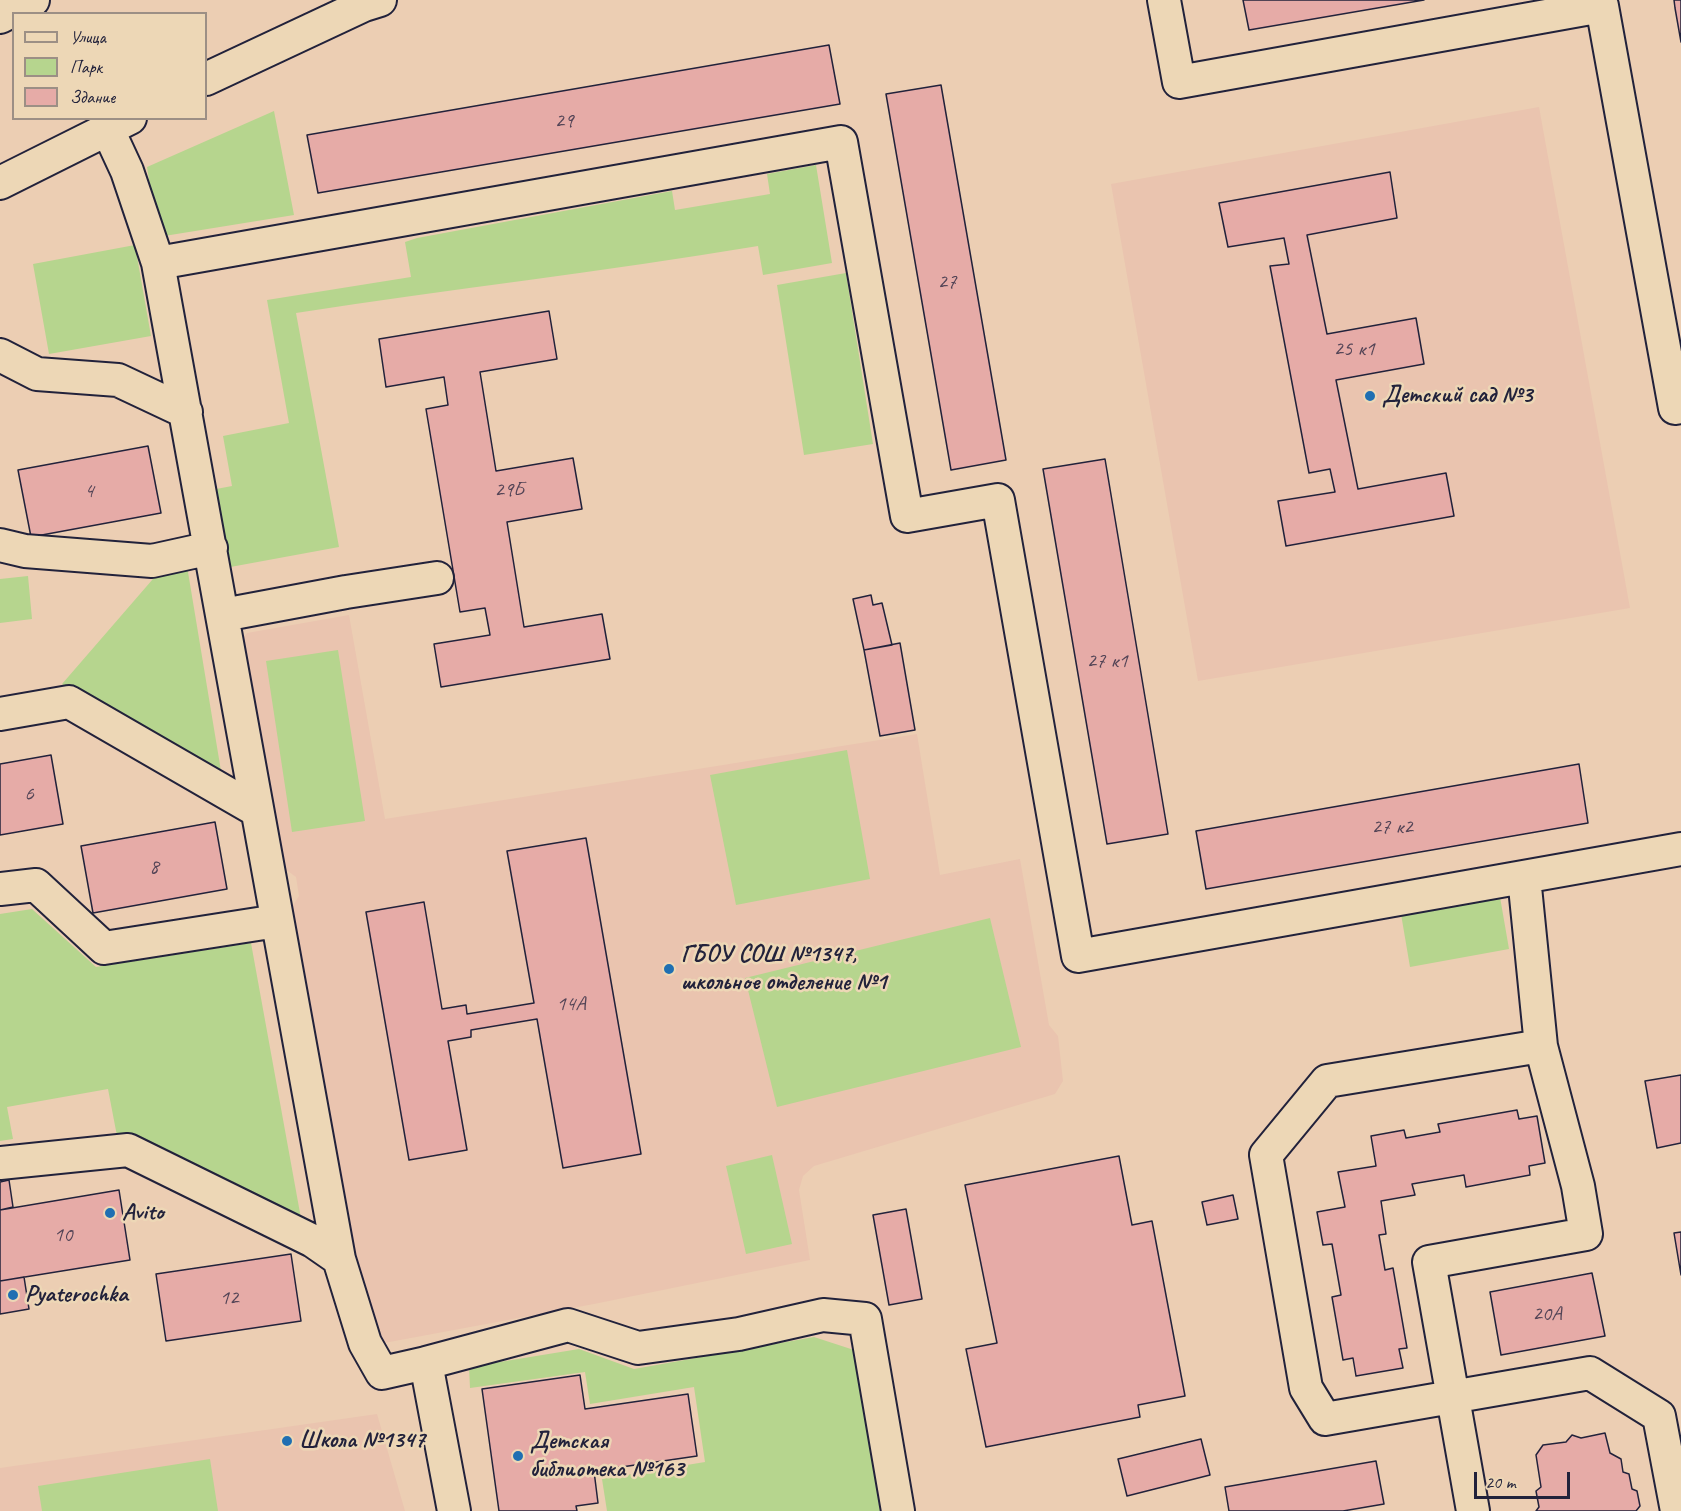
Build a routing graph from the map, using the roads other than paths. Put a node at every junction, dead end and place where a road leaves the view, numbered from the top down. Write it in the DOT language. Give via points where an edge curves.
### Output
graph roads {
  1 [pos="33,0"];
  2 [pos="380,0"];
  3 [pos="1164,0"];
  4 [pos="0,17"];
  5 [pos="207,79"];
  6 [pos="119,124"];
  7 [pos="0,183"];
  8 [pos="158,263"];
  9 [pos="0,355"];
  10 [pos="1681,407"];
  11 [pos="186,412"];
  12 [pos="0,545"];
  13 [pos="211,548"];
  14 [pos="437,578"];
  15 [pos="223,615"];
  16 [pos="0,714"];
  17 [pos="256,810"];
  18 [pos="1681,849"];
  19 [pos="1524,877"];
  20 [pos="0,889"];
  21 [pos="277,921"];
  22 [pos="1540,1046"];
  23 [pos="0,1163"];
  24 [pos="339,1258"];
  25 [pos="426,1363"];
  26 [pos="1453,1399"];
  27 [pos="454,1511"];
  28 [pos="898,1511"];
  29 [pos="1473,1511"];
  30 [pos="1677,1511"];
  1 -- 4 [label="street"];
  2 -- 5 [label="street"];
  3 -- 10 [label="street" via="1179,82 1602,6 1674,408"];
  6 -- 7 [label="street"];
  6 -- 8 [label="street" via="127,171"];
  8 -- 11 [label="street"];
  8 -- 19 [label="street" via="841,142 907,516 998,500 1078,956"];
  9 -- 11 [label="street" via="37,374 118,380"];
  11 -- 13 [label="street"];
  12 -- 13 [label="street" via="25,551 152,561"];
  13 -- 15 [label="street"];
  14 -- 15 [label="street"];
  15 -- 17 [label="street"];
  16 -- 17 [label="street" via="69,702"];
  17 -- 21 [label="street"];
  18 -- 19 [label="street"];
  19 -- 22 [label="street"];
  20 -- 21 [label="street" via="36,885 104,948"];
  21 -- 24 [label="street"];
  22 -- 26 [label="street" via="1578,1186 1586,1234 1429,1262"];
  22 -- 26 [label="street" via="1328,1081 1266,1155 1306,1388 1324,1419"];
  23 -- 24 [label="street" via="128,1150 313,1241"];
  24 -- 25 [label="street" via="365,1343 382,1373"];
  25 -- 27 [label="street"];
  25 -- 28 [label="street" via="568,1324 638,1348 739,1334 823,1315 865,1319"];
  26 -- 29 [label="street"];
  26 -- 30 [label="street" via="1590,1373 1659,1416"];
}
